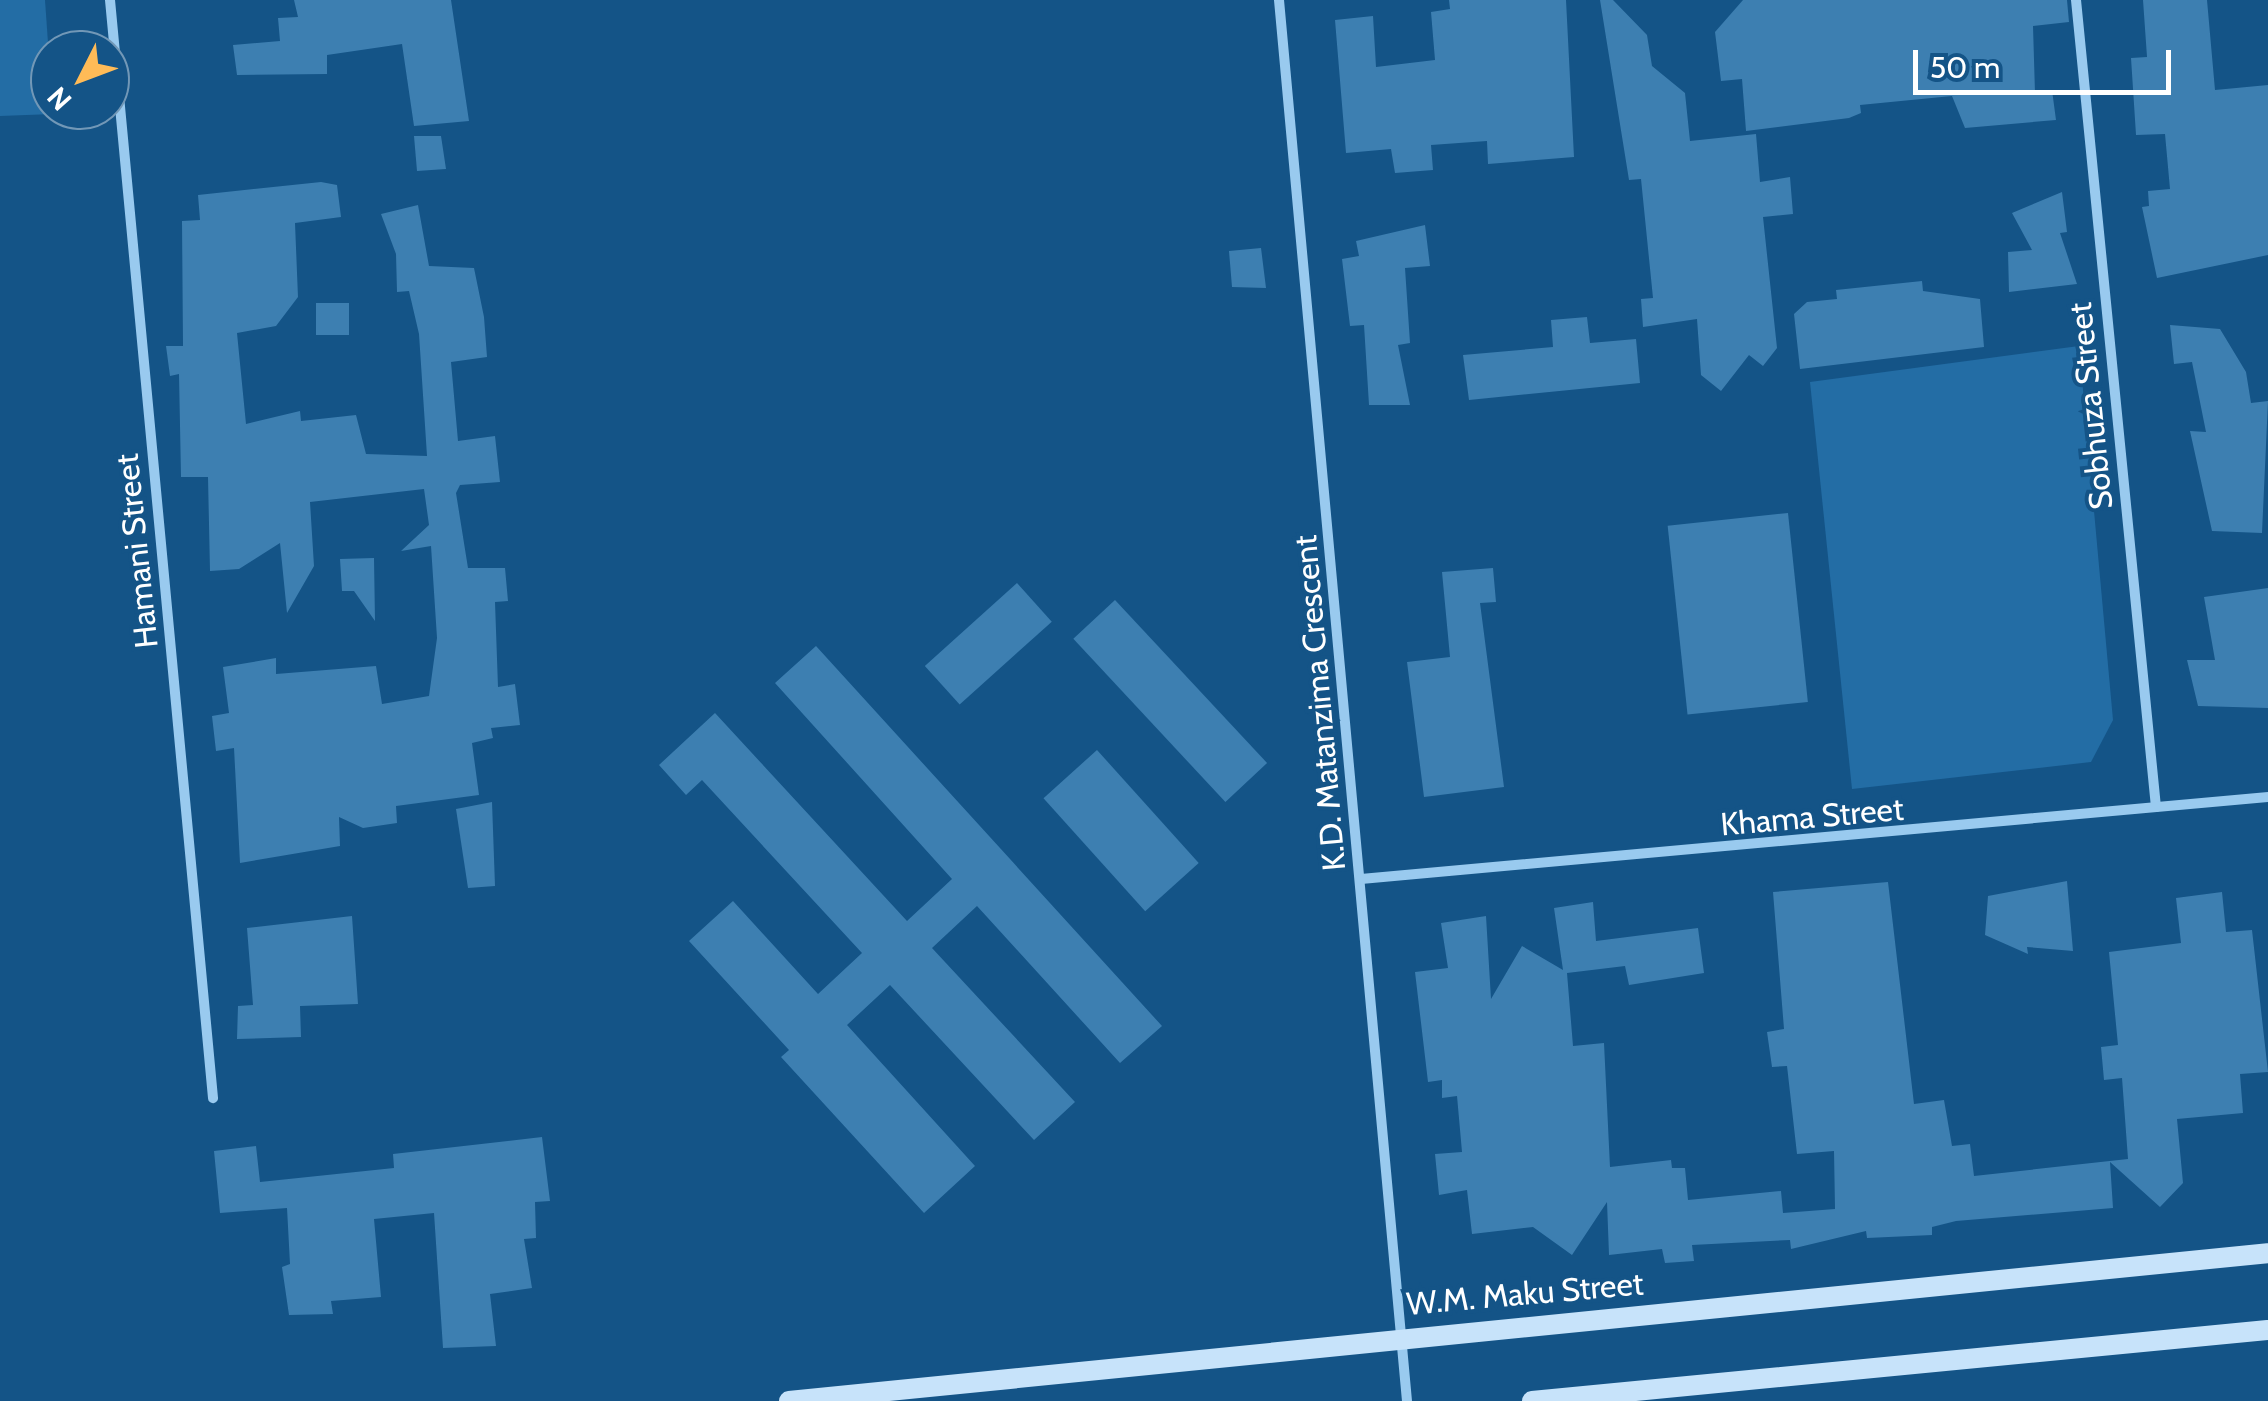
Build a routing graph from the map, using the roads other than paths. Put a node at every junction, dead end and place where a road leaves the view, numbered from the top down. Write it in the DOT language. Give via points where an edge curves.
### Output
graph roads {
  1 [pos="110,0"];
  2 [pos="1279,0"];
  3 [pos="2076,0"];
  4 [pos="2268,798"];
  5 [pos="2156,807"];
  6 [pos="1361,879"];
  7 [pos="213,1098"];
  8 [pos="2268,1253"];
  9 [pos="2268,1330"];
  10 [pos="1402,1336"];
  11 [pos="789,1401"];
  12 [pos="1407,1401"];
  13 [pos="1532,1401"];
  1 -- 7 [label="street, Hamani Street"];
  2 -- 6 [label="street, K.D. Matanzima Crescent"];
  3 -- 5 [label="street, Sobhuza Street"];
  4 -- 5 [label="street, Khama Street"];
  5 -- 6 [label="street, Khama Street"];
  6 -- 10 [label="street, K.D. Matanzima Crescent"];
  8 -- 10 [label="street, W.M. Maku Street"];
  9 -- 13 [label="street"];
  10 -- 11 [label="street, W.M. Maku Street"];
  10 -- 12 [label="street, K.D. Matanzima Crescent"];
}
